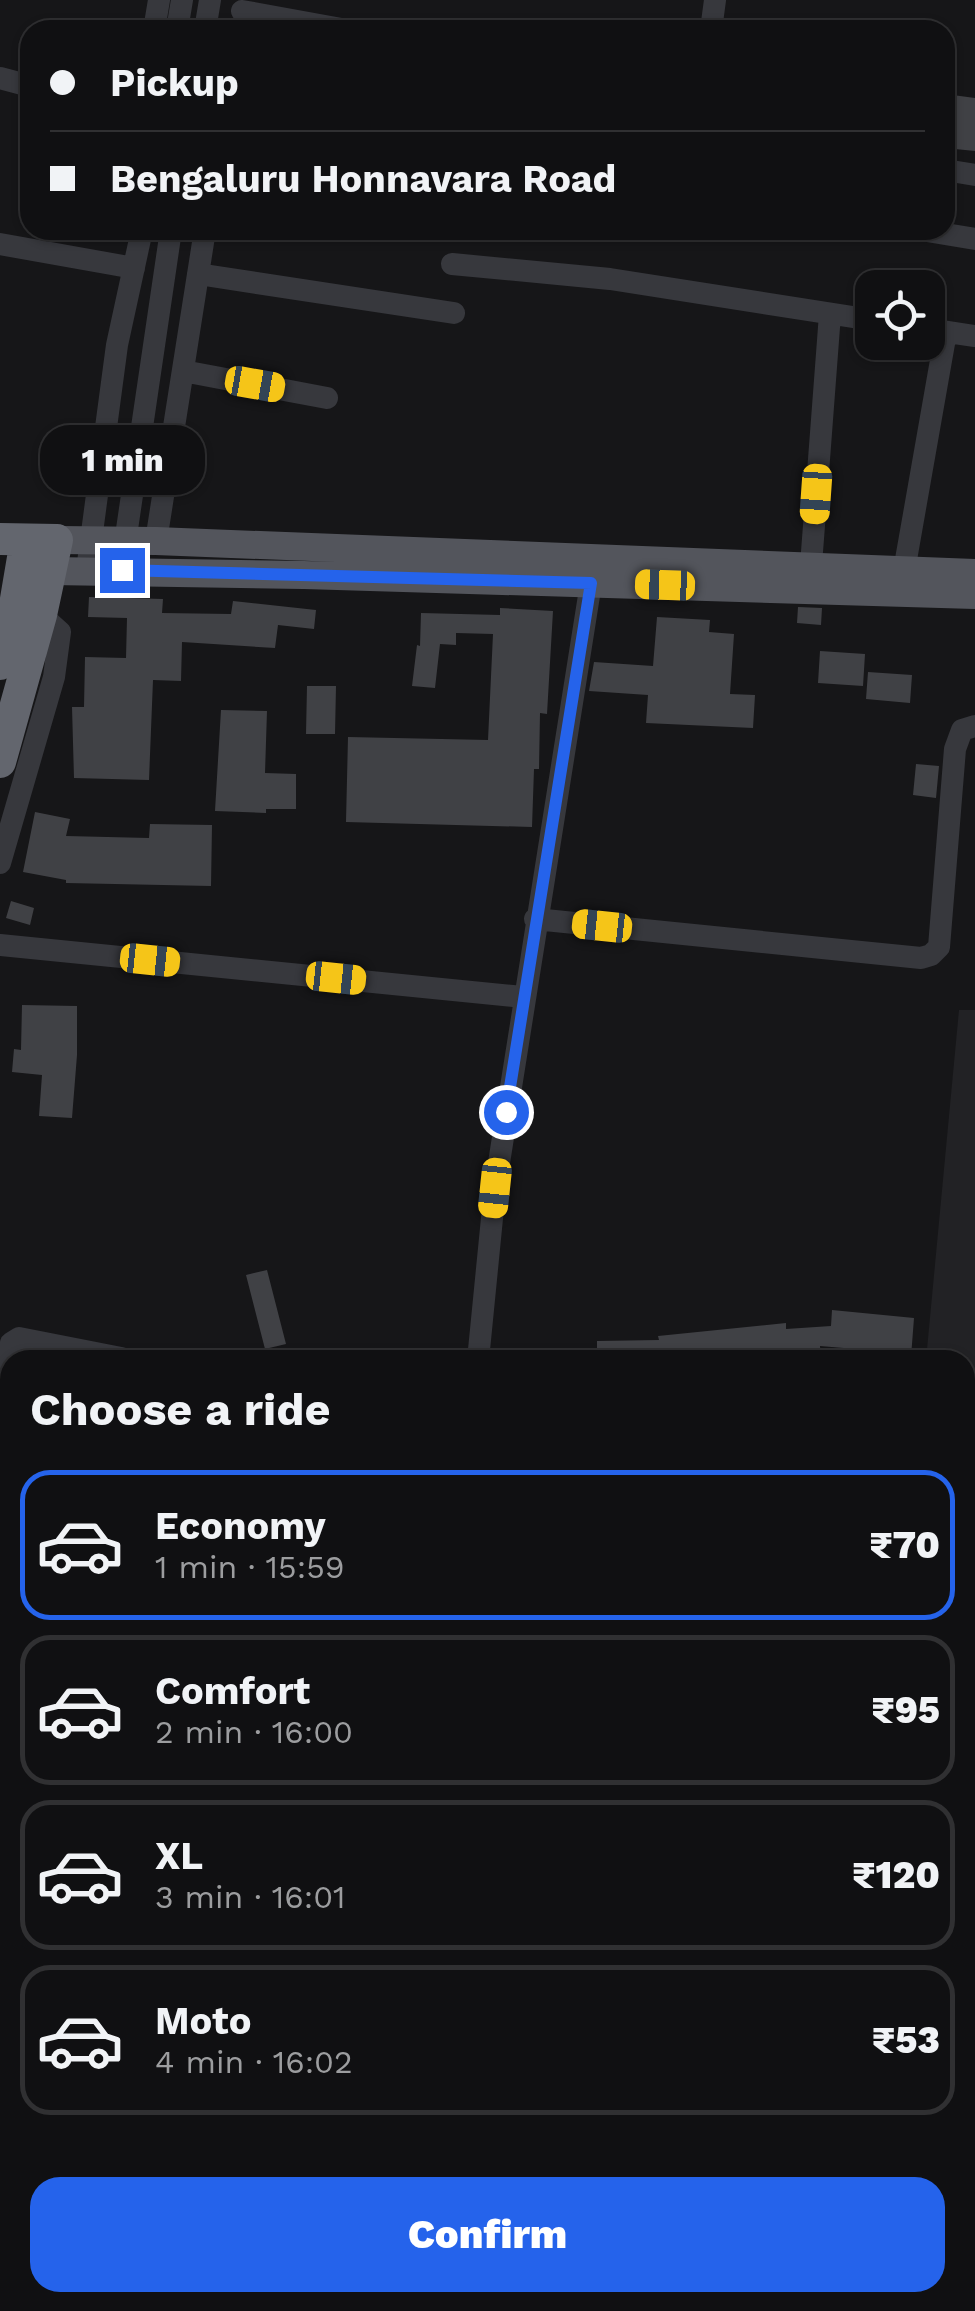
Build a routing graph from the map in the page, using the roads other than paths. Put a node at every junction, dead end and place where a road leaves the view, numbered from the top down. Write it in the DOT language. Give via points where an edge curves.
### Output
graph roads {
  1 [pos="242,14"];
  2 [pos="281,20"];
  3 [pos="140,240"];
  4 [pos="170,240"];
  5 [pos="203,240"];
  6 [pos="0,244"];
  7 [pos="452,264"];
  8 [pos="134,268"];
  9 [pos="198,274"];
  10 [pos="454,312"];
  11 [pos="830,314"];
  12 [pos="855,318"];
  13 [pos="945,331"];
  14 [pos="975,336"];
  15 [pos="933,360"];
  16 [pos="183,371"];
  17 [pos="327,398"];
  18 [pos="126,541"];
  19 [pos="156,541"];
  20 [pos="92,542"];
  21 [pos="26,554"];
  22 [pos="811,566"];
  23 [pos="88,570"];
  24 [pos="122,570"];
  25 [pos="904,571"];
  26 [pos="975,573"];
  27 [pos="591,583"];
  28 [pos="975,594"];
  29 [pos="19,608"];
  30 [pos="0,664"];
  31 [pos="975,726"];
  32 [pos="0,762"];
  33 [pos="0,864"];
  34 [pos="535,919"];
  35 [pos="0,945"];
  36 [pos="523,997"];
  37 [pos="9,1350"];
  38 [pos="81,1350"];
  39 [pos="479,1350"];
  1 -- 2 [label="street"];
  3 -- 8 [label="street"];
  4 -- 18 [label="street"];
  5 -- 9 [label="street"];
  6 -- 8 [label="street"];
  7 -- 11 [label="street" via="610,279"];
  8 -- 20 [label="street" via="117,345"];
  9 -- 10 [label="street"];
  9 -- 16 [label="street"];
  11 -- 12 [label="street"];
  11 -- 22 [label="street"];
  13 -- 14 [label="street"];
  15 -- 25 [label="street"];
  16 -- 17 [label="street"];
  16 -- 19 [label="street"];
  18 -- 19 [label="main road"];
  18 -- 20 [label="main road"];
  18 -- 24 [label="street"];
  19 -- 22 [label="main road"];
  20 -- 21 [label="main road"];
  20 -- 23 [label="street"];
  21 -- 23 [label="main road"];
  21 -- 29 [label="highway"];
  22 -- 25 [label="main road"];
  23 -- 24 [label="main road"];
  24 -- 27 [label="main road"];
  25 -- 26 [label="main road"];
  27 -- 28 [label="main road"];
  27 -- 34 [label="street"];
  29 -- 30 [label="highway"];
  29 -- 32 [label="highway"];
  29 -- 33 [label="street" via="60,632 54,677"];
  31 -- 34 [label="street" via="962,730 955,749 939,947 931,956"];
  34 -- 36 [label="street"];
  35 -- 36 [label="street"];
  36 -- 39 [label="street"];
  37 -- 38 [label="street" via="19,1338"];
}
